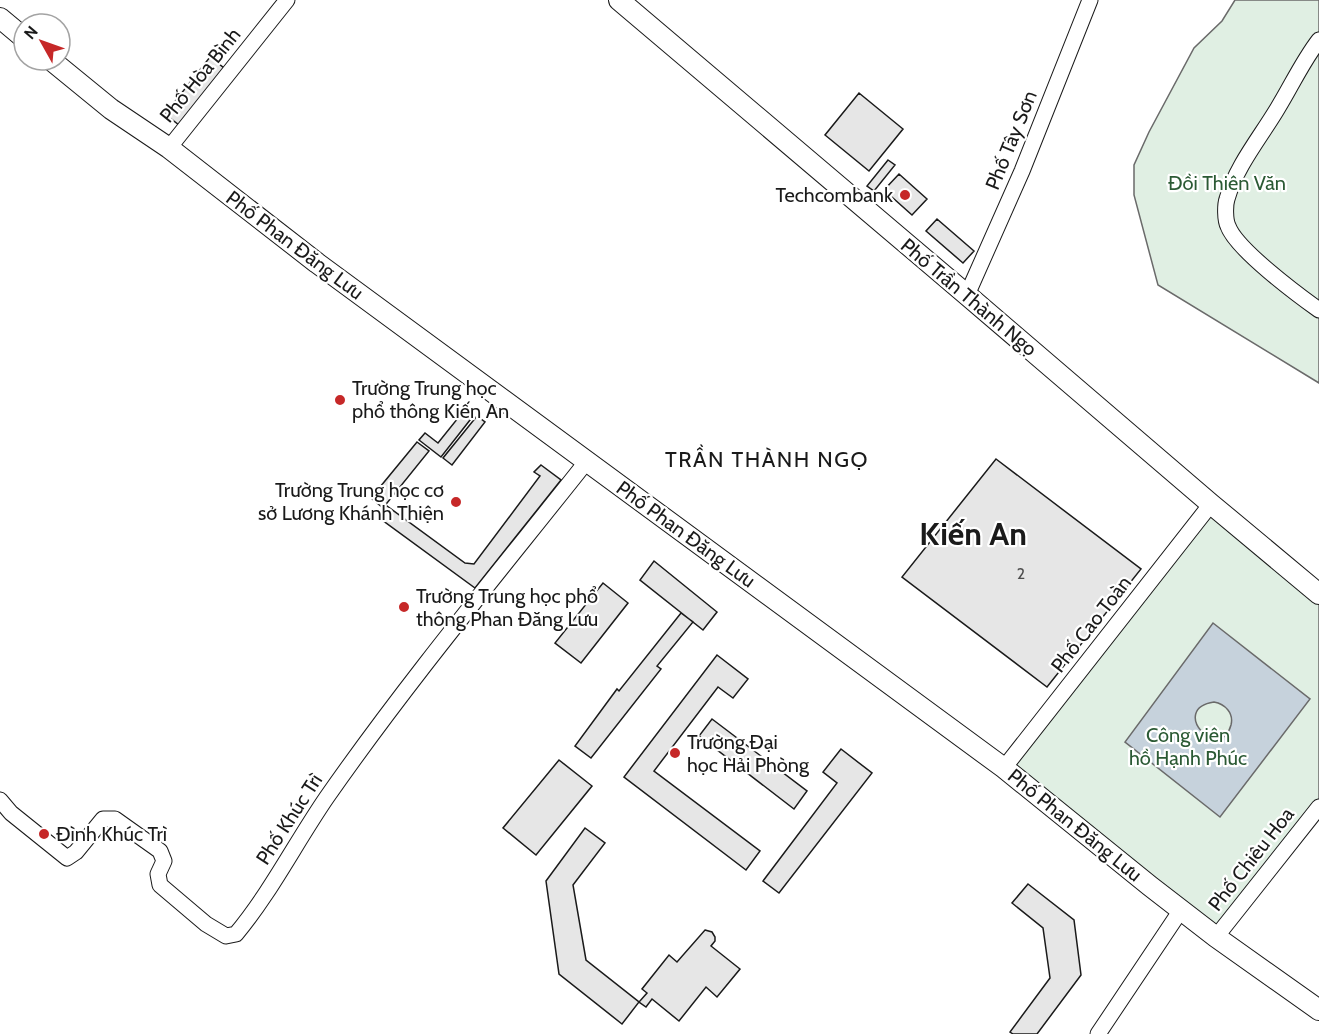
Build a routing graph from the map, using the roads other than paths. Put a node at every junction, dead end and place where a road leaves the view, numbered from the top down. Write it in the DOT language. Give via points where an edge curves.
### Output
graph roads {
  1 [pos="287,0"];
  2 [pos="619,0"];
  3 [pos="1090,0"];
  4 [pos="0,18"];
  5 [pos="12,28"];
  6 [pos="1319,40"];
  7 [pos="66,72"];
  8 [pos="169,148"];
  9 [pos="967,295"];
  10 [pos="1319,310"];
  11 [pos="587,461"];
  12 [pos="1210,504"];
  13 [pos="1319,594"];
  14 [pos="1004,768"];
  15 [pos="0,800"];
  16 [pos="1319,807"];
  17 [pos="1181,910"];
  18 [pos="1216,937"];
  19 [pos="1319,1010"];
  20 [pos="1098,1034"];
  1 -- 8 [label="street, Phố Hòa Bình"];
  2 -- 9 [label="main road, Phố Trần Thành Ngọ"];
  3 -- 9 [label="street, Phố Tây Sơn" via="1022,171"];
  4 -- 5 [label="main road"];
  6 -- 10 [label="street" via="1234,179 1226,201 1228,226 1244,248"];
  7 -- 8 [label="main road, Phố Phan Đăng Lưu"];
  8 -- 11 [label="main road, Phố Phan Đăng Lưu" via="317,263"];
  9 -- 12 [label="main road, Phố Trần Thành Ngọ"];
  11 -- 14 [label="main road, Phố Phan Đăng Lưu"];
  11 -- 15 [label="street, Phố Khúc Trì" via="431,657 327,798 236,934 226,936 206,924 160,885 158,874 164,861 160,851 115,819 103,819 67,858"];
  12 -- 13 [label="main road, Phố Trần Thành Ngọ"];
  12 -- 14 [label="street, Phố Cao Toàn"];
  14 -- 17 [label="main road, Phố Phan Đăng Lưu"];
  16 -- 18 [label="street, Phố Chiêu Hoa"];
  17 -- 18 [label="main road, Phố Phan Đăng Lưu"];
  17 -- 20 [label="street"];
  18 -- 19 [label="main road, Phố Phan Đăng Lưu"];
}
